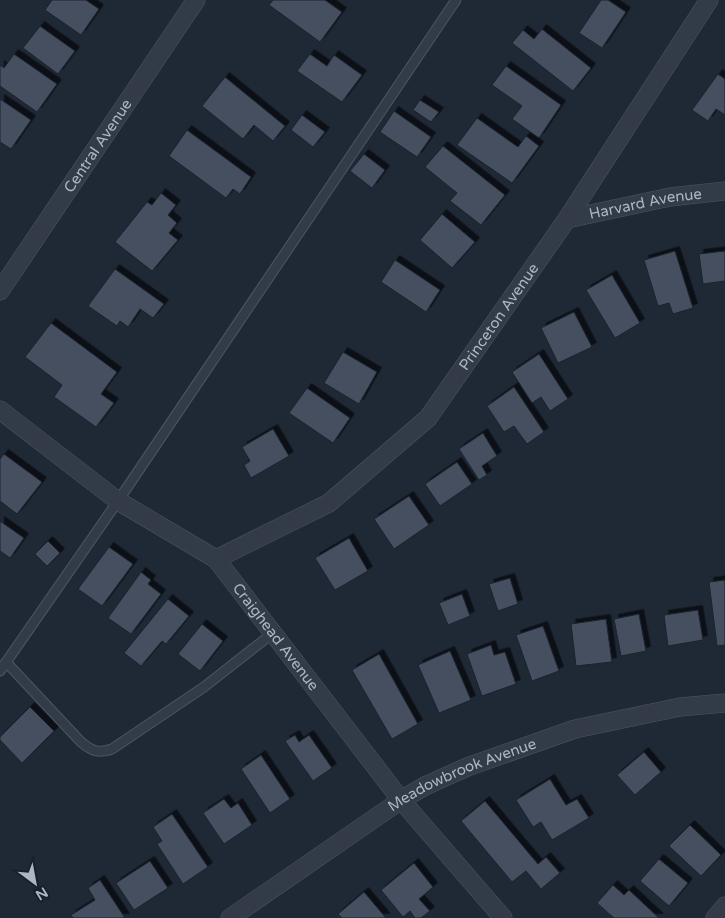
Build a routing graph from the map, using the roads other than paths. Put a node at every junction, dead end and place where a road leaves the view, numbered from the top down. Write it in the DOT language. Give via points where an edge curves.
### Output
graph roads {
  1 [pos="196,0"];
  2 [pos="456,0"];
  3 [pos="708,0"];
  4 [pos="725,191"];
  5 [pos="568,219"];
  6 [pos="0,291"];
  7 [pos="0,410"];
  8 [pos="118,501"];
  9 [pos="216,560"];
  10 [pos="273,633"];
  11 [pos="6,662"];
  12 [pos="0,671"];
  13 [pos="725,702"];
  14 [pos="401,800"];
  15 [pos="725,906"];
  16 [pos="230,918"];
  17 [pos="503,918"];
  18 [pos="715,918"];
  1 -- 6 [label="street, Central Avenue"];
  2 -- 8 [label="lane"];
  3 -- 5 [label="street, Princeton Avenue"];
  4 -- 5 [label="street, Harvard Avenue" via="670,197"];
  5 -- 9 [label="street, Princeton Avenue" via="428,418 329,503"];
  7 -- 8 [label="street, Craighead Avenue"];
  8 -- 9 [label="street, Craighead Avenue"];
  8 -- 11 [label="lane"];
  9 -- 10 [label="street, Craighead Avenue"];
  10 -- 11 [label="lane" via="204,686 112,750 102,753 81,742"];
  10 -- 14 [label="street, Craighead Avenue"];
  11 -- 12 [label="lane"];
  13 -- 14 [label="street, Meadowbrook Avenue" via="680,706 575,729 467,767"];
  14 -- 16 [label="street, Meadowbrook Avenue"];
  14 -- 17 [label="street, Craighead Avenue"];
  15 -- 18 [label="street"];
}
